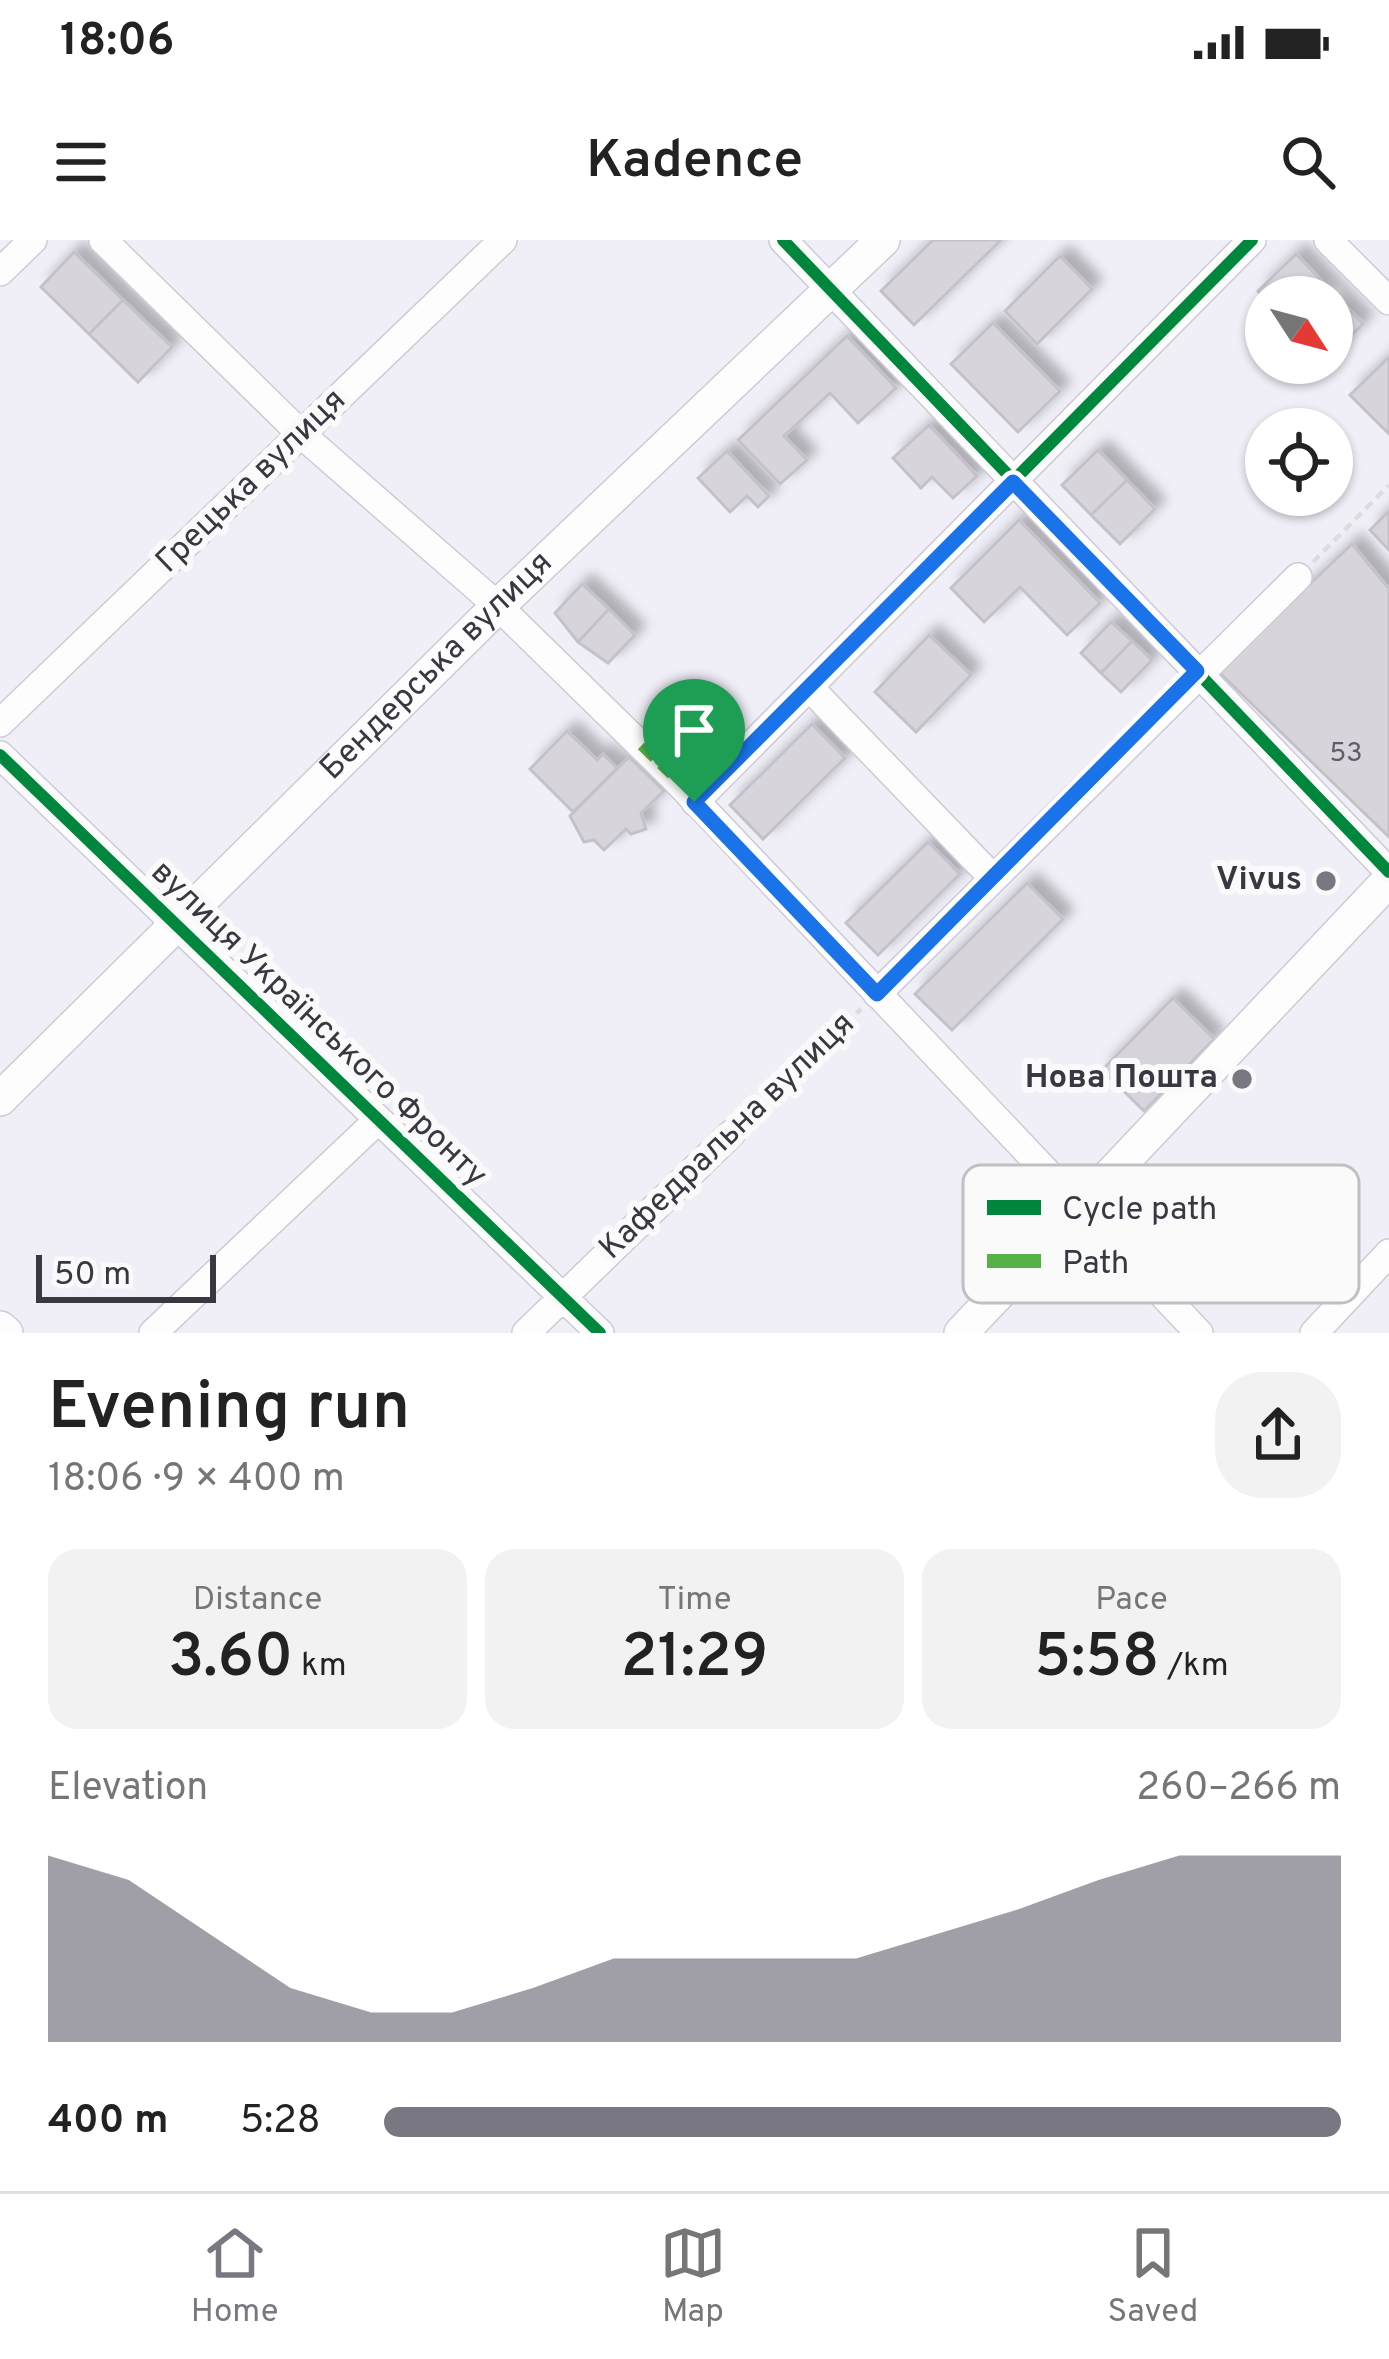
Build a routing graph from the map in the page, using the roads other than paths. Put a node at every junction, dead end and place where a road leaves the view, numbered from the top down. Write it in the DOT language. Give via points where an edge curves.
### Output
graph roads {
  1 [pos="33,240"];
  2 [pos="104,240"];
  3 [pos="503,240"];
  4 [pos="783,240"];
  5 [pos="883,240"];
  6 [pos="1252,240"];
  7 [pos="1328,240"];
  8 [pos="0,272"];
  9 [pos="832,290"];
  10 [pos="1389,301"];
  11 [pos="302,435"];
  12 [pos="1013,482"];
  13 [pos="1298,577"];
  14 [pos="498,606"];
  15 [pos="1197,671"];
  16 [pos="810,688"];
  17 [pos="0,723"];
  18 [pos="0,755"];
  19 [pos="694,802"];
  20 [pos="1389,876"];
  21 [pos="992,878"];
  22 [pos="172,924"];
  23 [pos="877,994"];
  24 [pos="0,1099"];
  25 [pos="377,1120"];
  26 [pos="731,1134"];
  27 [pos="1038,1165"];
  28 [pos="1120,1165"];
  29 [pos="1389,1253"];
  30 [pos="1359,1285"];
  31 [pos="562,1297"];
  32 [pos="990,1303"];
  33 [pos="1170,1303"];
  34 [pos="1342,1303"];
  35 [pos="153,1333"];
  36 [pos="526,1333"];
  37 [pos="600,1333"];
  38 [pos="961,1333"];
  39 [pos="1199,1333"];
  40 [pos="1314,1333"];
  1 -- 8 [label="street"];
  2 -- 11 [label="street"];
  3 -- 11 [label="street, Грецька вулиця"];
  4 -- 9 [label="street"];
  5 -- 9 [label="main road, Бендерська вулиця"];
  6 -- 12 [label="street"];
  7 -- 10 [label="street"];
  9 -- 12 [label="street"];
  9 -- 14 [label="main road, Бендерська вулиця"];
  11 -- 14 [label="street"];
  11 -- 17 [label="street, Грецька вулиця"];
  12 -- 15 [label="street"];
  12 -- 16 [label="street"];
  13 -- 15 [label="street, Кафедральна вулиця"];
  14 -- 19 [label="street"];
  14 -- 22 [label="main road, Бендерська вулиця"];
  15 -- 20 [label="street"];
  15 -- 21 [label="street, Кафедральна вулиця"];
  16 -- 19 [label="street"];
  16 -- 21 [label="street"];
  18 -- 22 [label="street, вулиця Українського Фронту"];
  19 -- 23 [label="street"];
  20 -- 28 [label="main road"];
  21 -- 23 [label="street, Кафедральна вулиця"];
  22 -- 24 [label="main road, Бендерська вулиця"];
  22 -- 25 [label="street, вулиця Українського Фронту"];
  23 -- 27 [label="street"];
  25 -- 31 [label="street, вулиця Українського Фронту"];
  25 -- 35 [label="street"];
  26 -- 31 [label="street, Кафедральна вулиця"];
  29 -- 30 [label="street"];
  31 -- 36 [label="street, Кафедральна вулиця"];
  31 -- 37 [label="street, вулиця Українського Фронту"];
  32 -- 38 [label="main road"];
  33 -- 39 [label="street"];
  34 -- 40 [label="street"];
}
